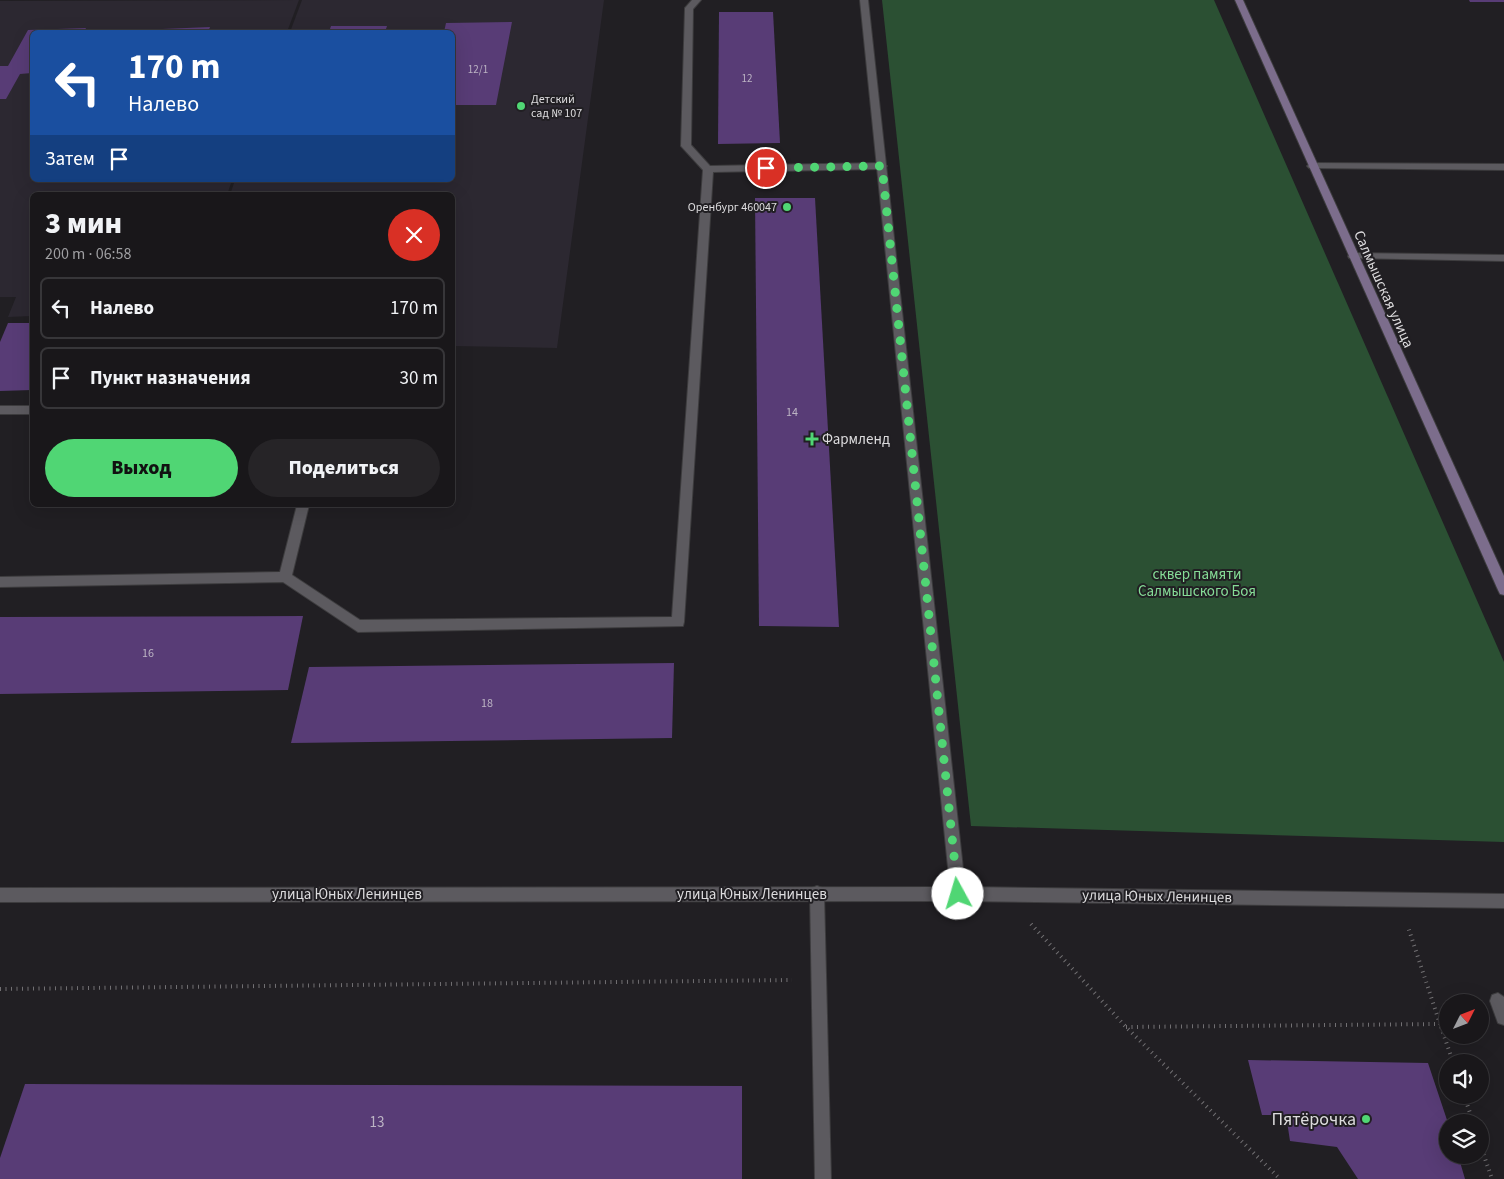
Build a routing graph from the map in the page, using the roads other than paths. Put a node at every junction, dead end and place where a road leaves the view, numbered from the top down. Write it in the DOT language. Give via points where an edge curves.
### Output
graph roads {
  1 [pos="697,0"];
  2 [pos="864,0"];
  3 [pos="1239,0"];
  4 [pos="882,166"];
  5 [pos="1312,166"];
  6 [pos="1504,167"];
  7 [pos="708,169"];
  8 [pos="1353,256"];
  9 [pos="1504,258"];
  10 [pos="0,410"];
  11 [pos="30,410"];
  12 [pos="302,507"];
  13 [pos="285,577"];
  14 [pos="0,582"];
  15 [pos="1504,590"];
  16 [pos="817,894"];
  17 [pos="958,894"];
  18 [pos="0,895"];
  19 [pos="1504,901"];
  20 [pos="1498,1001"];
  21 [pos="1504,1017"];
  22 [pos="823,1179"];
  1 -- 7 [label="street" via="689,8 686,146"];
  2 -- 4 [label="street"];
  3 -- 5 [label="main road, Салмышская улица"];
  4 -- 7 [label="street"];
  4 -- 17 [label="street"];
  5 -- 6 [label="street"];
  5 -- 8 [label="main road, Салмышская улица"];
  7 -- 13 [label="street" via="678,622 358,626"];
  8 -- 9 [label="street"];
  8 -- 15 [label="main road, Салмышская улица"];
  10 -- 11 [label="street"];
  12 -- 13 [label="street"];
  13 -- 14 [label="street"];
  16 -- 17 [label="street, улица Юных Ленинцев"];
  16 -- 18 [label="street, улица Юных Ленинцев"];
  16 -- 22 [label="street"];
  17 -- 19 [label="street, улица Юных Ленинцев"];
  20 -- 21 [label="street"];
}
